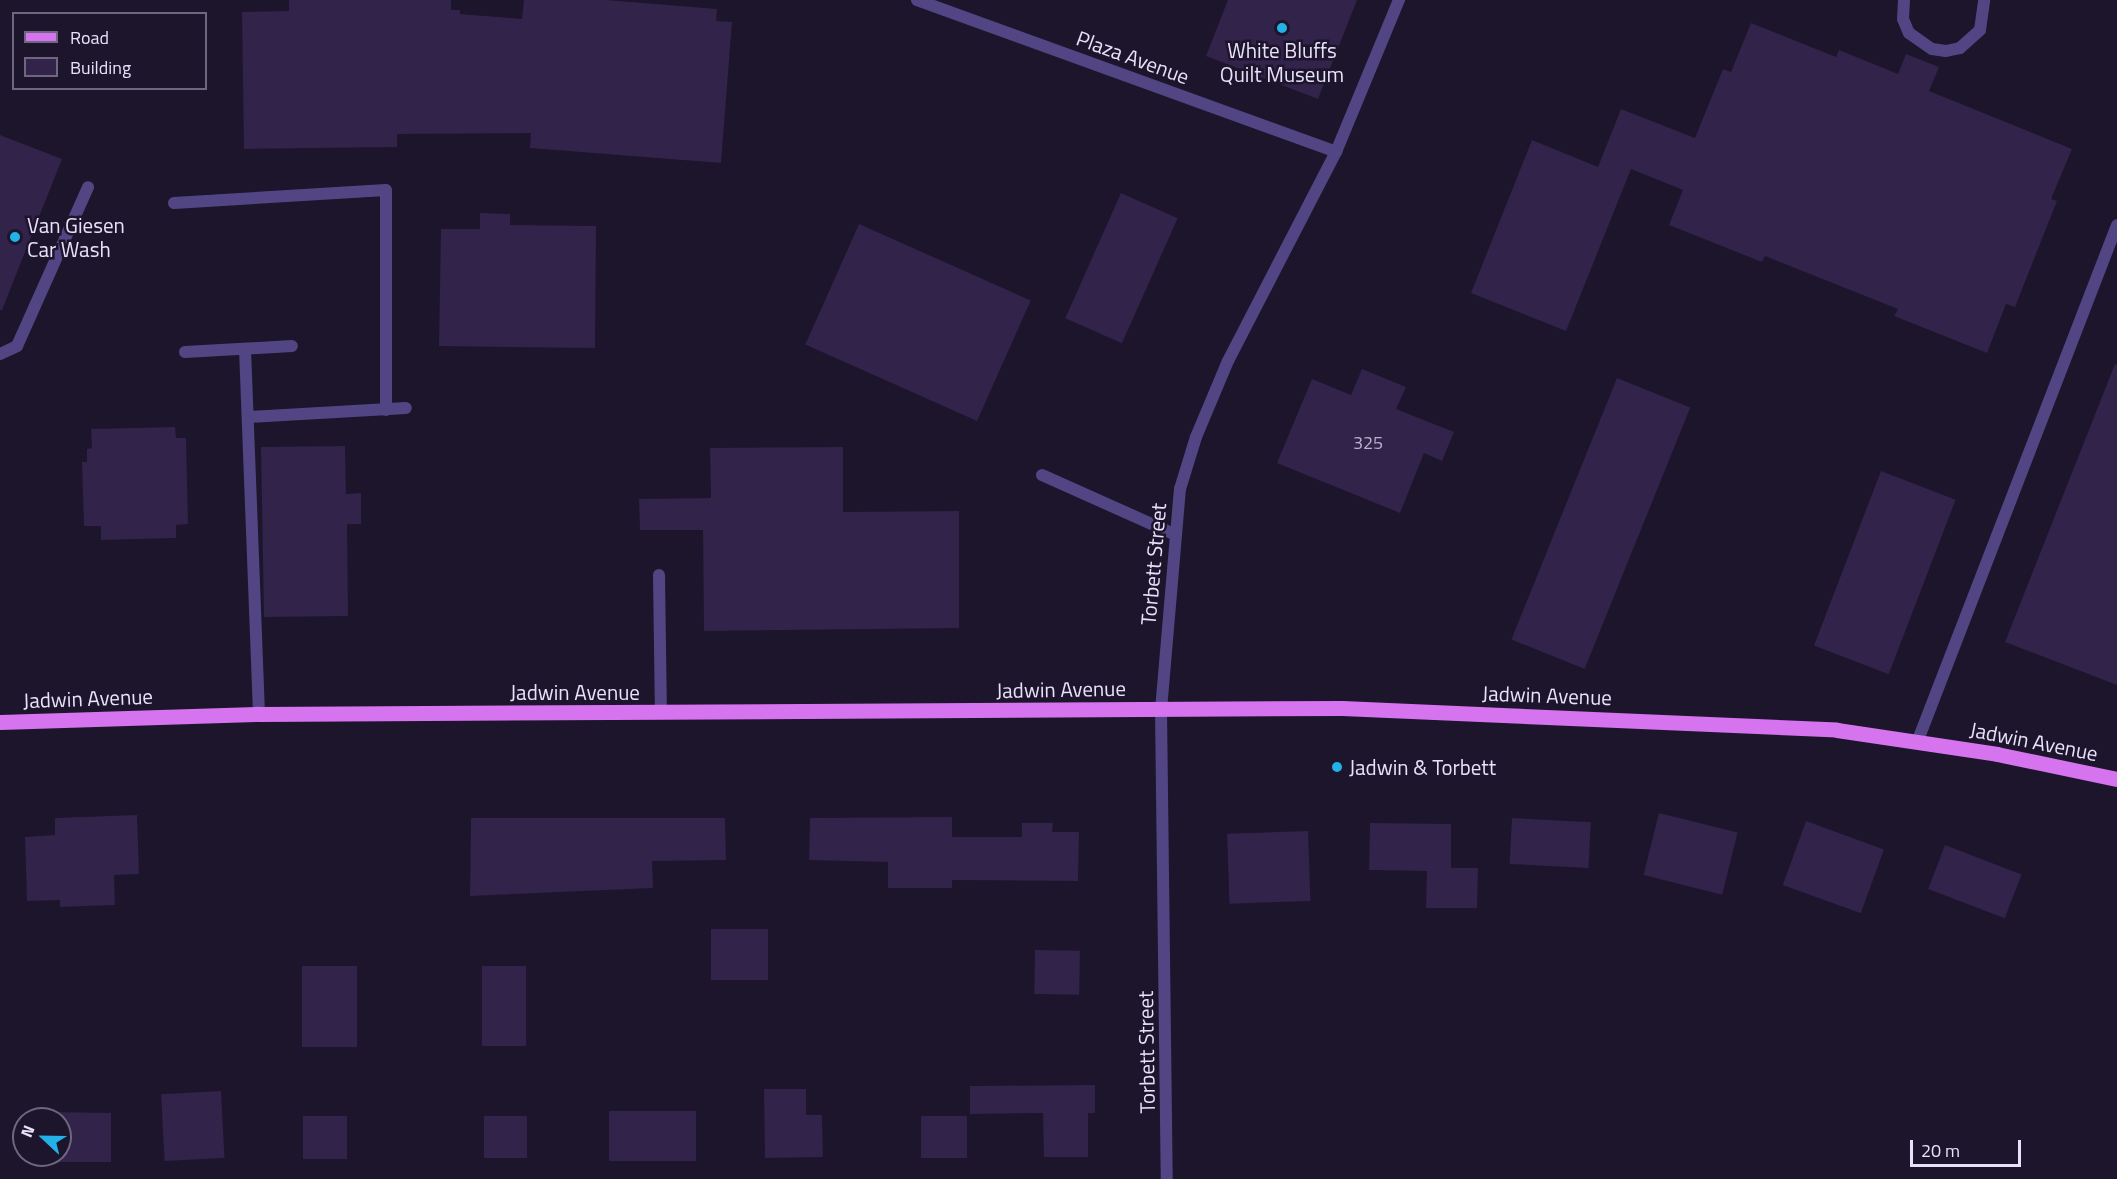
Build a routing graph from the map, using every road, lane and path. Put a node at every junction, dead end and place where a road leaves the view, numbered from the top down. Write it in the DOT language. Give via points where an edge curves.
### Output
graph roads {
  1 [pos="917,0"];
  2 [pos="1399,0"];
  3 [pos="1904,0"];
  4 [pos="1984,0"];
  5 [pos="1336,152"];
  6 [pos="88,188"];
  7 [pos="174,203"];
  8 [pos="2117,225"];
  9 [pos="292,346"];
  10 [pos="245,349"];
  11 [pos="185,352"];
  12 [pos="0,354"];
  13 [pos="406,408"];
  14 [pos="387,410"];
  15 [pos="249,417"];
  16 [pos="1042,474"];
  17 [pos="1174,534"];
  18 [pos="659,575"];
  19 [pos="1161,710"];
  20 [pos="661,713"];
  21 [pos="259,714"];
  22 [pos="0,722"];
  23 [pos="1918,740"];
  24 [pos="2117,779"];
  25 [pos="1167,1179"];
  1 -- 5 [label="street, Plaza Avenue"];
  2 -- 5 [label="street, Torbett Street"];
  3 -- 4 [label="street" via="1903,19 1909,33 1932,49 1946,51 1960,48 1980,30"];
  5 -- 17 [label="street, Torbett Street" via="1228,361 1180,489"];
  6 -- 12 [label="street" via="17,346"];
  7 -- 14 [label="street" via="386,190"];
  8 -- 23 [label="street"];
  9 -- 10 [label="street"];
  10 -- 11 [label="street"];
  10 -- 15 [label="street"];
  13 -- 14 [label="street"];
  14 -- 15 [label="street"];
  15 -- 21 [label="street"];
  16 -- 17 [label="street"];
  17 -- 19 [label="street, Torbett Street"];
  18 -- 20 [label="street"];
  19 -- 20 [label="main road, Jadwin Avenue"];
  19 -- 23 [label="main road, Jadwin Avenue" via="1342,708 1716,722"];
  19 -- 25 [label="street, Torbett Street"];
  20 -- 21 [label="main road, Jadwin Avenue"];
  21 -- 22 [label="main road, Jadwin Avenue"];
  23 -- 24 [label="main road, Jadwin Avenue"];
}
